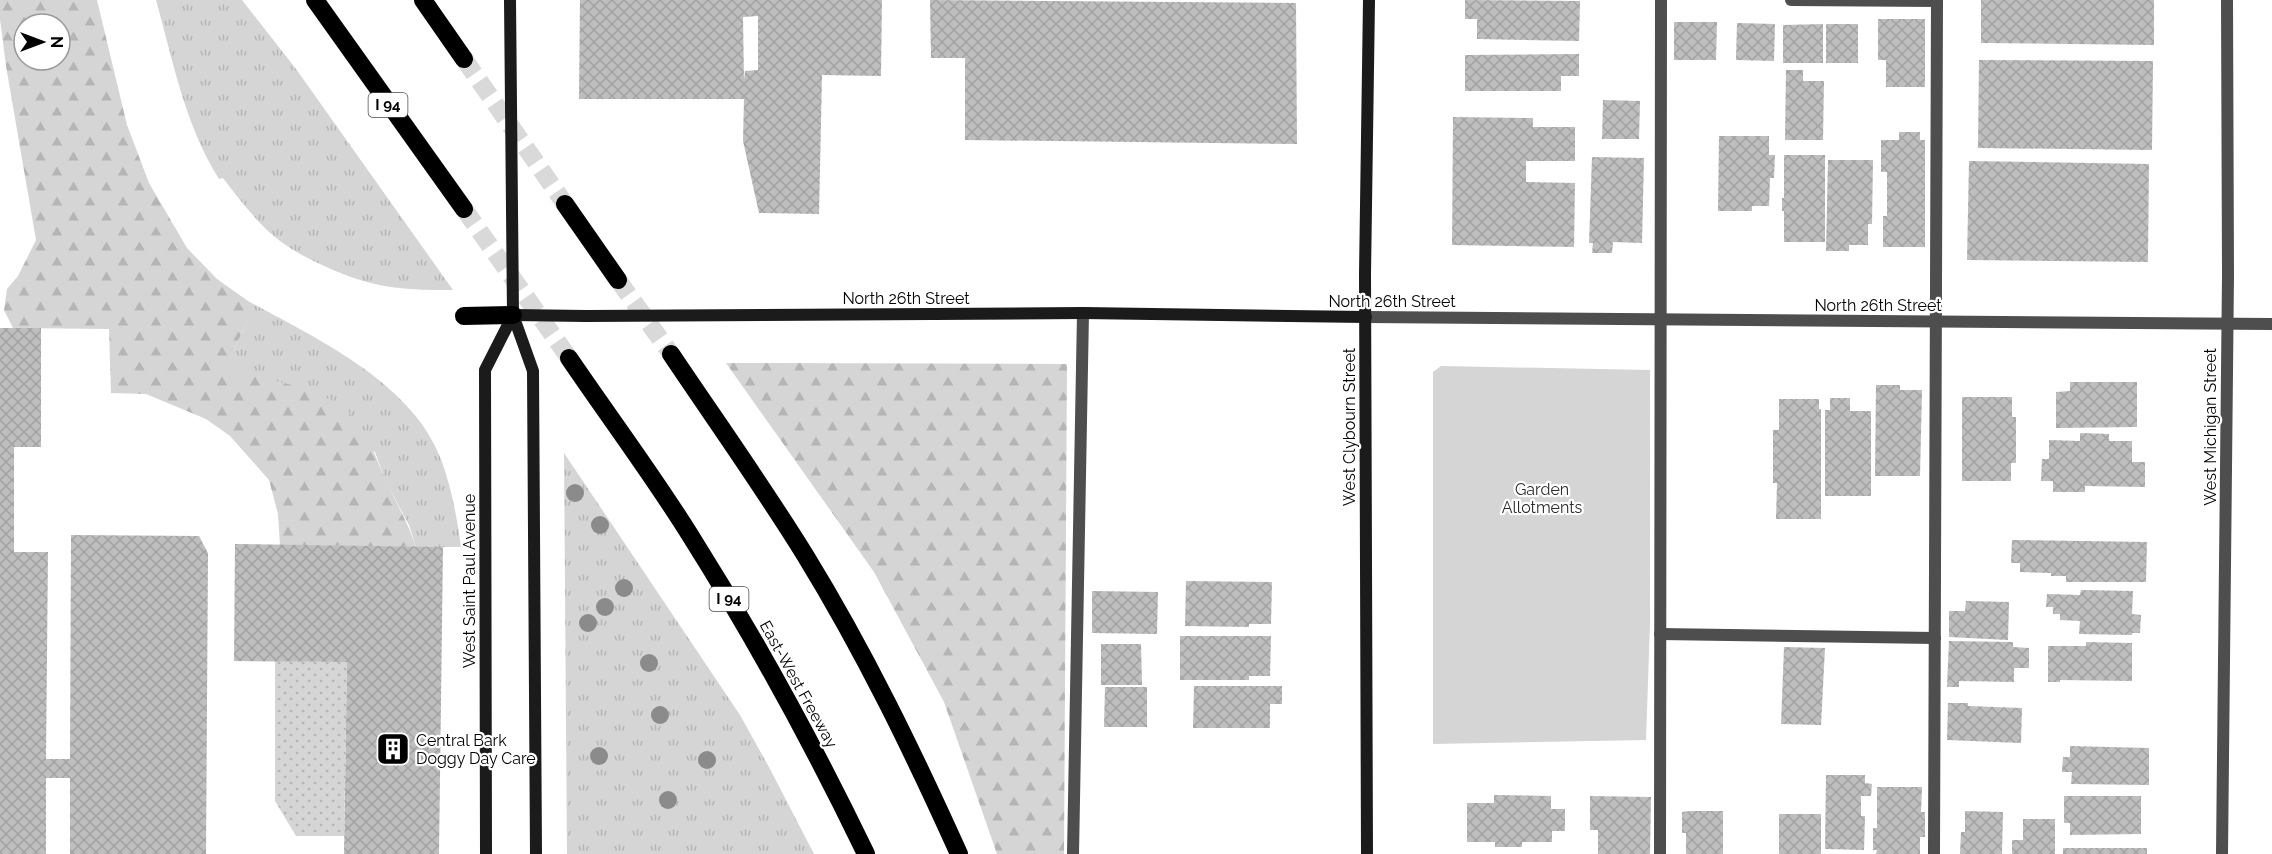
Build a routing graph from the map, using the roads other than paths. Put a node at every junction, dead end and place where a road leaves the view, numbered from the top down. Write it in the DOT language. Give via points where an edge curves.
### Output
graph roads {
  1 [pos="315,0"];
  2 [pos="423,0"];
  3 [pos="510,0"];
  4 [pos="1369,0"];
  5 [pos="1661,0"];
  6 [pos="1791,0"];
  7 [pos="2227,0"];
  8 [pos="1937,1"];
  9 [pos="464,58"];
  10 [pos="565,204"];
  11 [pos="464,209"];
  12 [pos="618,280"];
  13 [pos="1083,313"];
  14 [pos="513,315"];
  15 [pos="464,316"];
  16 [pos="1366,317"];
  17 [pos="1660,320"];
  18 [pos="1936,321"];
  19 [pos="2227,324"];
  20 [pos="2272,324"];
  21 [pos="671,354"];
  22 [pos="569,358"];
  23 [pos="1660,634"];
  24 [pos="1935,638"];
  25 [pos="486,854"];
  26 [pos="536,854"];
  27 [pos="866,854"];
  28 [pos="959,854"];
  29 [pos="1073,854"];
  30 [pos="1367,854"];
  31 [pos="1660,854"];
  32 [pos="1934,854"];
  33 [pos="2222,854"];
  1 -- 11 [label="highway, I 94"];
  2 -- 9 [label="highway"];
  3 -- 14 [label="street, West Saint Paul Avenue"];
  4 -- 16 [label="street, West Clybourn Street"];
  5 -- 17 [label="street"];
  6 -- 8 [label="street"];
  7 -- 19 [label="street, West Michigan Street"];
  8 -- 18 [label="street"];
  10 -- 12 [label="highway"];
  13 -- 14 [label="street, North 26th Street"];
  13 -- 16 [label="street, North 26th Street"];
  13 -- 29 [label="street"];
  14 -- 15 [label="highway"];
  14 -- 25 [label="street, West Saint Paul Avenue" via="484,370"];
  14 -- 26 [label="street, West Saint Paul Avenue" via="533,371"];
  16 -- 17 [label="street, North 26th Street"];
  16 -- 30 [label="street, West Clybourn Street"];
  17 -- 18 [label="street, North 26th Street"];
  17 -- 23 [label="street"];
  18 -- 19 [label="street, North 26th Street"];
  18 -- 24 [label="street"];
  19 -- 20 [label="street, North 26th Street"];
  19 -- 33 [label="street, West Michigan Street"];
  21 -- 28 [label="highway" via="805,555 852,636"];
  22 -- 27 [label="highway, East-West Freeway / I 94" via="689,532 827,774"];
  23 -- 24 [label="street"];
  23 -- 31 [label="street"];
  24 -- 32 [label="street"];
}
